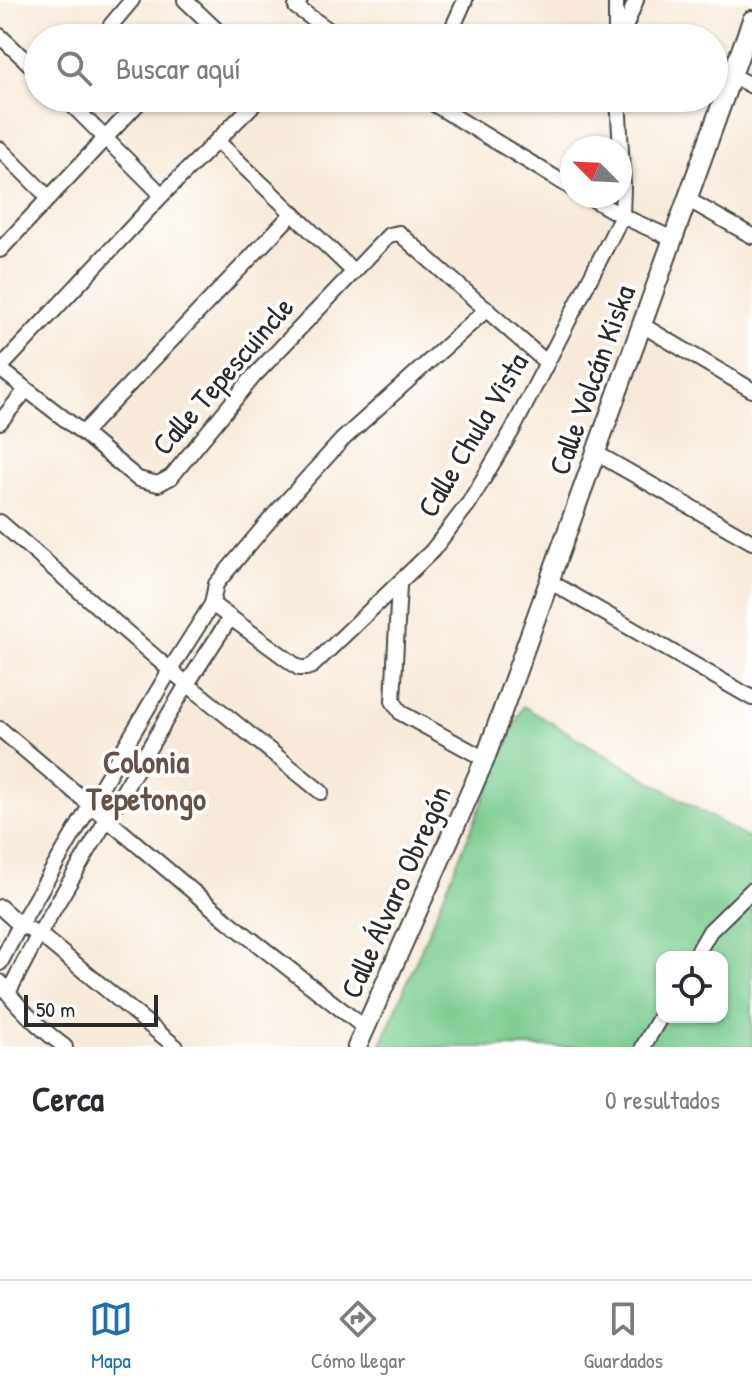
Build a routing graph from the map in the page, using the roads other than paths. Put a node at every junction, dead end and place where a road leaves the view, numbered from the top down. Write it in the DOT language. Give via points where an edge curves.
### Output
graph roads {
  1 [pos="132,0"];
  2 [pos="185,0"];
  3 [pos="465,0"];
  4 [pos="616,0"];
  5 [pos="636,0"];
  6 [pos="298,4"];
  7 [pos="752,20"];
  8 [pos="112,24"];
  9 [pos="212,24"];
  10 [pos="323,24"];
  11 [pos="454,24"];
  12 [pos="618,24"];
  13 [pos="625,24"];
  14 [pos="0,36"];
  15 [pos="24,59"];
  16 [pos="731,75"];
  17 [pos="728,83"];
  18 [pos="752,86"];
  19 [pos="79,112"];
  20 [pos="129,112"];
  21 [pos="246,112"];
  22 [pos="447,112"];
  23 [pos="619,112"];
  24 [pos="718,112"];
  25 [pos="105,137"];
  26 [pos="217,141"];
  27 [pos="0,149"];
  28 [pos="560,181"];
  29 [pos="162,195"];
  30 [pos="49,198"];
  31 [pos="687,199"];
  32 [pos="608,208"];
  33 [pos="293,213"];
  34 [pos="622,216"];
  35 [pos="752,236"];
  36 [pos="673,239"];
  37 [pos="0,250"];
  38 [pos="353,271"];
  39 [pos="487,309"];
  40 [pos="642,325"];
  41 [pos="547,363"];
  42 [pos="0,368"];
  43 [pos="26,390"];
  44 [pos="752,390"];
  45 [pos="0,422"];
  46 [pos="83,433"];
  47 [pos="596,453"];
  48 [pos="0,522"];
  49 [pos="752,542"];
  50 [pos="549,581"];
  51 [pos="399,585"];
  52 [pos="212,604"];
  53 [pos="230,618"];
  54 [pos="170,670"];
  55 [pos="187,684"];
  56 [pos="752,698"];
  57 [pos="0,729"];
  58 [pos="485,759"];
  59 [pos="321,792"];
  60 [pos="91,806"];
  61 [pos="107,820"];
  62 [pos="752,890"];
  63 [pos="0,907"];
  64 [pos="20,925"];
  65 [pos="39,934"];
  66 [pos="698,951"];
  67 [pos="0,963"];
  68 [pos="4,988"];
  69 [pos="657,1023"];
  70 [pos="365,1028"];
  71 [pos="65,1047"];
  72 [pos="176,1047"];
  73 [pos="357,1047"];
  74 [pos="643,1047"];
  1 -- 8 [label="street"];
  2 -- 9 [label="street"];
  3 -- 11 [label="street"];
  4 -- 12 [label="street"];
  5 -- 13 [label="street"];
  6 -- 10 [label="street"];
  7 -- 16 [label="street, Calle Volcán Kiska"];
  14 -- 15 [label="street"];
  16 -- 17 [label="street, Calle Volcán Kiska"];
  16 -- 18 [label="street"];
  19 -- 25 [label="street"];
  20 -- 25 [label="street"];
  21 -- 26 [label="street"];
  22 -- 28 [label="street"];
  23 -- 34 [label="street"];
  24 -- 31 [label="street, Calle Volcán Kiska"];
  25 -- 29 [label="street"];
  25 -- 30 [label="street"];
  26 -- 29 [label="street"];
  26 -- 33 [label="street"];
  27 -- 30 [label="street"];
  29 -- 42 [label="street"];
  30 -- 37 [label="street"];
  31 -- 35 [label="street"];
  31 -- 36 [label="street, Calle Volcán Kiska"];
  32 -- 34 [label="street"];
  33 -- 38 [label="street"];
  33 -- 46 [label="street"];
  34 -- 36 [label="street"];
  34 -- 41 [label="street, Calle Chula Vista"];
  36 -- 40 [label="street, Calle Volcán Kiska"];
  38 -- 39 [label="street, Calle Tepescuincle" via="389,235 399,233"];
  38 -- 46 [label="street, Calle Tepescuincle" via="253,377 171,477 158,484 138,479"];
  39 -- 41 [label="street"];
  39 -- 52 [label="street" via="342,440 216,584"];
  40 -- 44 [label="street"];
  40 -- 47 [label="street, Calle Volcán Kiska"];
  41 -- 51 [label="street, Calle Chula Vista" via="469,503"];
  42 -- 43 [label="street, Calle Tepescuincle"];
  43 -- 45 [label="street"];
  43 -- 46 [label="street, Calle Tepescuincle"];
  47 -- 49 [label="street"];
  47 -- 50 [label="street, Calle Volcán Kiska"];
  48 -- 54 [label="street"];
  50 -- 56 [label="street"];
  50 -- 58 [label="street, Calle Volcán Kiska"];
  51 -- 53 [label="street, Calle Chula Vista" via="306,668"];
  51 -- 58 [label="street" via="393,701 401,713"];
  52 -- 53 [label="street, Calle Chula Vista"];
  52 -- 54 [label="street"];
  53 -- 55 [label="street"];
  54 -- 55 [label="street"];
  54 -- 60 [label="street"];
  55 -- 59 [label="street"];
  55 -- 61 [label="street"];
  57 -- 60 [label="street"];
  58 -- 70 [label="street, Calle Álvaro Obregón"];
  60 -- 61 [label="street"];
  60 -- 64 [label="street"];
  61 -- 65 [label="street"];
  61 -- 70 [label="street"];
  62 -- 66 [label="street" via="710,931"];
  63 -- 64 [label="street"];
  64 -- 65 [label="street"];
  64 -- 67 [label="street"];
  65 -- 68 [label="street"];
  65 -- 72 [label="street"];
  68 -- 71 [label="street"];
  69 -- 74 [label="street"];
  70 -- 73 [label="street, Calle Álvaro Obregón"];
}
